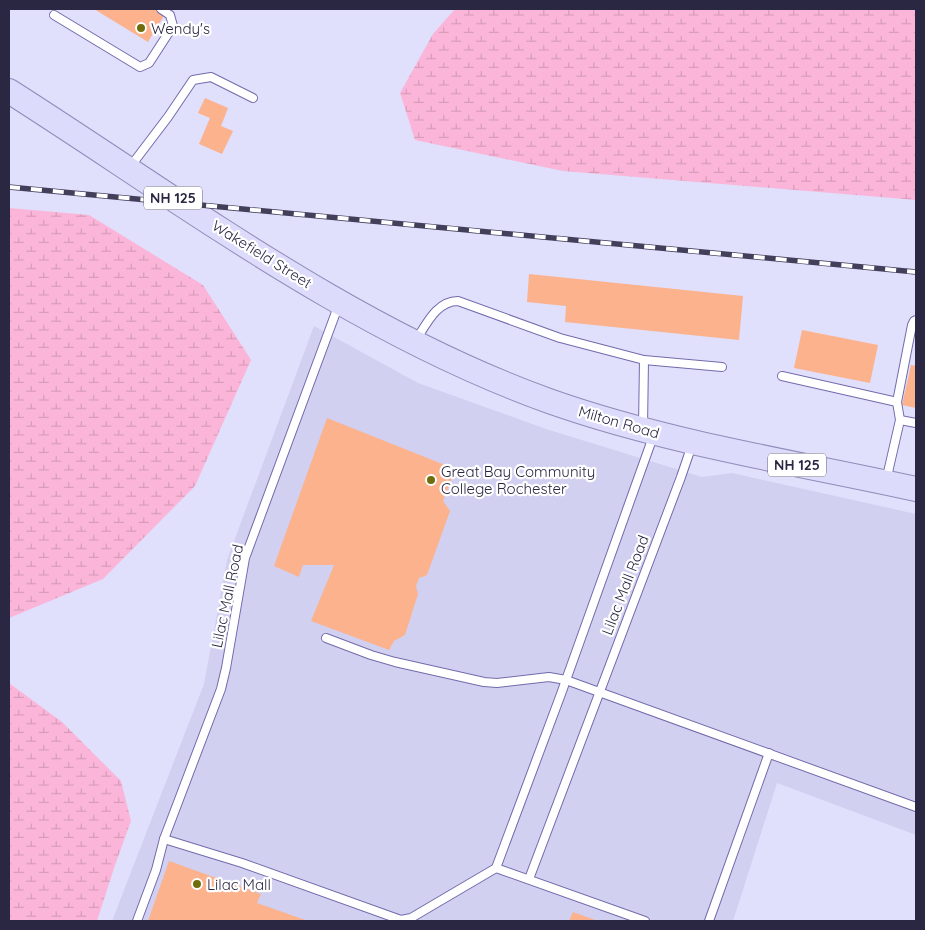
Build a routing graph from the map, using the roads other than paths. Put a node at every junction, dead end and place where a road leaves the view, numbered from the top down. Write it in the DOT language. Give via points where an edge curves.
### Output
graph roads {
  1 [pos="161,9"];
  2 [pos="54,15"];
  3 [pos="9,91"];
  4 [pos="253,98"];
  5 [pos="129,168"];
  6 [pos="340,302"];
  7 [pos="916,320"];
  8 [pos="414,342"];
  9 [pos="644,360"];
  10 [pos="722,366"];
  11 [pos="782,376"];
  12 [pos="896,402"];
  13 [pos="900,420"];
  14 [pos="916,424"];
  15 [pos="648,431"];
  16 [pos="692,442"];
  17 [pos="886,482"];
  18 [pos="916,489"];
  19 [pos="326,638"];
  20 [pos="566,680"];
  21 [pos="598,691"];
  22 [pos="768,753"];
  23 [pos="916,807"];
  24 [pos="164,839"];
  25 [pos="496,868"];
  26 [pos="529,878"];
  27 [pos="137,921"];
  28 [pos="645,921"];
  29 [pos="709,921"];
  1 -- 2 [label="lane" via="170,15 173,26 149,63 140,67"];
  3 -- 5 [label="main road, Wakefield Street / NH 125"];
  4 -- 5 [label="lane" via="211,76 193,80"];
  5 -- 6 [label="main road, Wakefield Street / NH 125" via="280,267"];
  6 -- 8 [label="main road, Milton Road / NH 125"];
  6 -- 24 [label="lane, Lilac Mall Road" via="245,558 221,689"];
  7 -- 12 [label="lane" via="912,325"];
  8 -- 9 [label="lane" via="438,308 450,301 458,301 560,338"];
  8 -- 15 [label="main road, Milton Road / NH 125" via="486,376 549,400"];
  9 -- 10 [label="lane"];
  9 -- 15 [label="lane, Lilac Mall Road"];
  11 -- 12 [label="lane"];
  12 -- 13 [label="lane"];
  13 -- 14 [label="lane"];
  13 -- 17 [label="lane"];
  15 -- 16 [label="main road, Milton Road / NH 125"];
  15 -- 20 [label="lane, Lilac Mall Road"];
  16 -- 17 [label="main road, Milton Road / NH 125"];
  16 -- 21 [label="lane, Lilac Mall Road"];
  17 -- 18 [label="main road, Milton Road / NH 125"];
  19 -- 20 [label="lane" via="395,662 484,682 549,677"];
  20 -- 21 [label="lane"];
  20 -- 25 [label="lane, Lilac Mall Road"];
  21 -- 22 [label="lane"];
  21 -- 26 [label="lane, Lilac Mall Road"];
  22 -- 23 [label="lane"];
  22 -- 29 [label="lane"];
  24 -- 25 [label="lane" via="242,863 401,920 411,918"];
  24 -- 27 [label="lane, Lilac Mall Road"];
  25 -- 26 [label="lane"];
  26 -- 28 [label="lane"];
}
